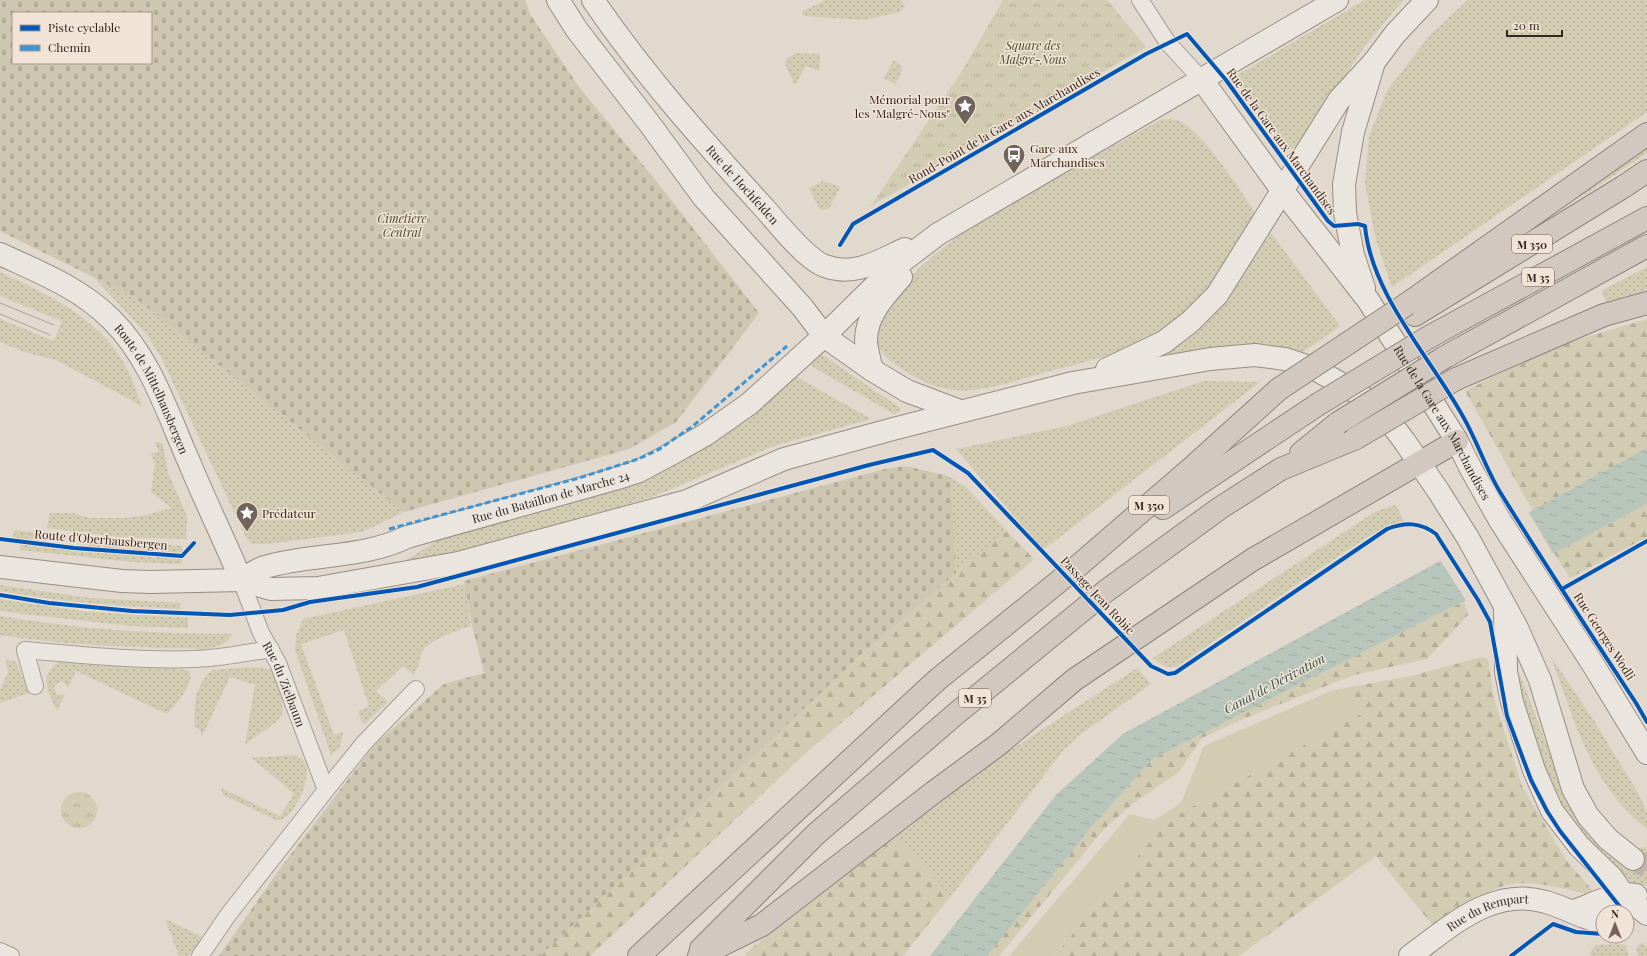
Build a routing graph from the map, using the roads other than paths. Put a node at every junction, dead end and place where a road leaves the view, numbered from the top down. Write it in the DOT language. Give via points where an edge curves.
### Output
graph roads {
  1 [pos="558,0"];
  2 [pos="593,0"];
  3 [pos="1140,0"];
  4 [pos="1337,0"];
  5 [pos="1428,0"];
  6 [pos="1374,62"];
  7 [pos="1202,80"];
  8 [pos="1647,134"];
  9 [pos="1647,171"];
  10 [pos="1282,190"];
  11 [pos="1647,218"];
  12 [pos="938,235"];
  13 [pos="1647,246"];
  14 [pos="0,254"];
  15 [pos="1368,300"];
  16 [pos="1647,303"];
  17 [pos="1411,309"];
  18 [pos="824,336"];
  19 [pos="872,370"];
  20 [pos="1073,384"];
  21 [pos="960,411"];
  22 [pos="1457,440"];
  23 [pos="1418,462"];
  24 [pos="1281,469"];
  25 [pos="1078,566"];
  26 [pos="0,567"];
  27 [pos="241,580"];
  28 [pos="1501,597"];
  29 [pos="271,649"];
  30 [pos="35,686"];
  31 [pos="416,689"];
  32 [pos="1647,753"];
  33 [pos="326,790"];
  34 [pos="1633,859"];
  35 [pos="1638,905"];
  36 [pos="1574,911"];
  37 [pos="1595,920"];
  38 [pos="0,951"];
  39 [pos="11,956"];
  40 [pos="200,956"];
  41 [pos="639,956"];
  42 [pos="694,956"];
  43 [pos="699,956"];
  44 [pos="1410,956"];
  1 -- 18 [label="main road" via="577,30 704,198 799,304"];
  2 -- 12 [label="main road, Rue de Hochfelden" via="652,79 737,178 817,262 836,270 860,269"];
  3 -- 7 [label="street, Rue de la Gare aux Marchandises" via="1168,43"];
  4 -- 7 [label="main road"];
  5 -- 6 [label="main road" via="1395,34"];
  6 -- 10 [label="main road" via="1339,100"];
  6 -- 15 [label="main road" via="1353,132 1344,184 1345,213 1353,254"];
  7 -- 10 [label="main road, Rue de la Gare aux Marchandises"];
  7 -- 12 [label="main road"];
  8 -- 17 [label="highway"];
  9 -- 17 [label="highway, M 350" via="1617,192"];
  10 -- 15 [label="main road, Rue de la Gare aux Marchandises"];
  10 -- 20 [label="main road" via="1217,295 1190,322 1164,342"];
  11 -- 25 [label="highway, M 35, bridge" via="1429,337 1317,405"];
  12 -- 18 [label="main road" via="892,269"];
  12 -- 19 [label="main road" via="874,310 866,340"];
  13 -- 24 [label="highway, M 35, bridge" via="1444,357 1338,423"];
  14 -- 27 [label="main road, Route de Mittelhausbergen" via="80,294 111,318 133,344 167,409"];
  15 -- 22 [label="main road, Rue de la Gare aux Marchandises"];
  16 -- 24 [label="highway, bridge" via="1604,315 1456,379 1356,438"];
  17 -- 25 [label="highway, M 350" via="1286,392 1218,444"];
  18 -- 19 [label="main road"];
  18 -- 27 [label="main road, Rue du Bataillon de Marche 24" via="749,404 705,435 639,471 407,537 391,545 263,567"];
  19 -- 21 [label="main road" via="907,391"];
  20 -- 21 [label="main road"];
  20 -- 23 [label="main road" via="1210,359 1255,355 1285,359 1315,369 1359,394 1390,422"];
  21 -- 27 [label="main road" via="784,459 687,501 458,563 318,588 271,589"];
  22 -- 23 [label="highway"];
  22 -- 32 [label="main road, Rue de la Gare aux Marchandises" via="1499,520"];
  23 -- 28 [label="main road" via="1440,492"];
  23 -- 43 [label="highway" via="1252,560 1074,680 999,744 762,925"];
  24 -- 42 [label="highway, M 35" via="1220,508 1050,635 816,834"];
  25 -- 41 [label="highway, M 35" via="937,680"];
  26 -- 27 [label="main road" via="122,581"];
  27 -- 29 [label="street, Rue du Zielbaum" via="256,622"];
  28 -- 34 [label="main road" via="1540,680 1573,789 1588,816 1608,839"];
  28 -- 35 [label="main road" via="1506,672 1512,702 1534,770 1552,811 1579,846"];
  29 -- 30 [label="street" via="196,659 111,657 25,650"];
  29 -- 33 [label="street, Rue du Zielbaum" via="304,728"];
  31 -- 33 [label="street" via="364,743"];
  33 -- 40 [label="street" via="228,915"];
  35 -- 36 [label="main road"];
  36 -- 37 [label="main road, Rue du Rempart"];
  36 -- 44 [label="main road, Rue du Rempart" via="1526,898 1495,902 1469,914"];
  38 -- 39 [label="street"];
}
